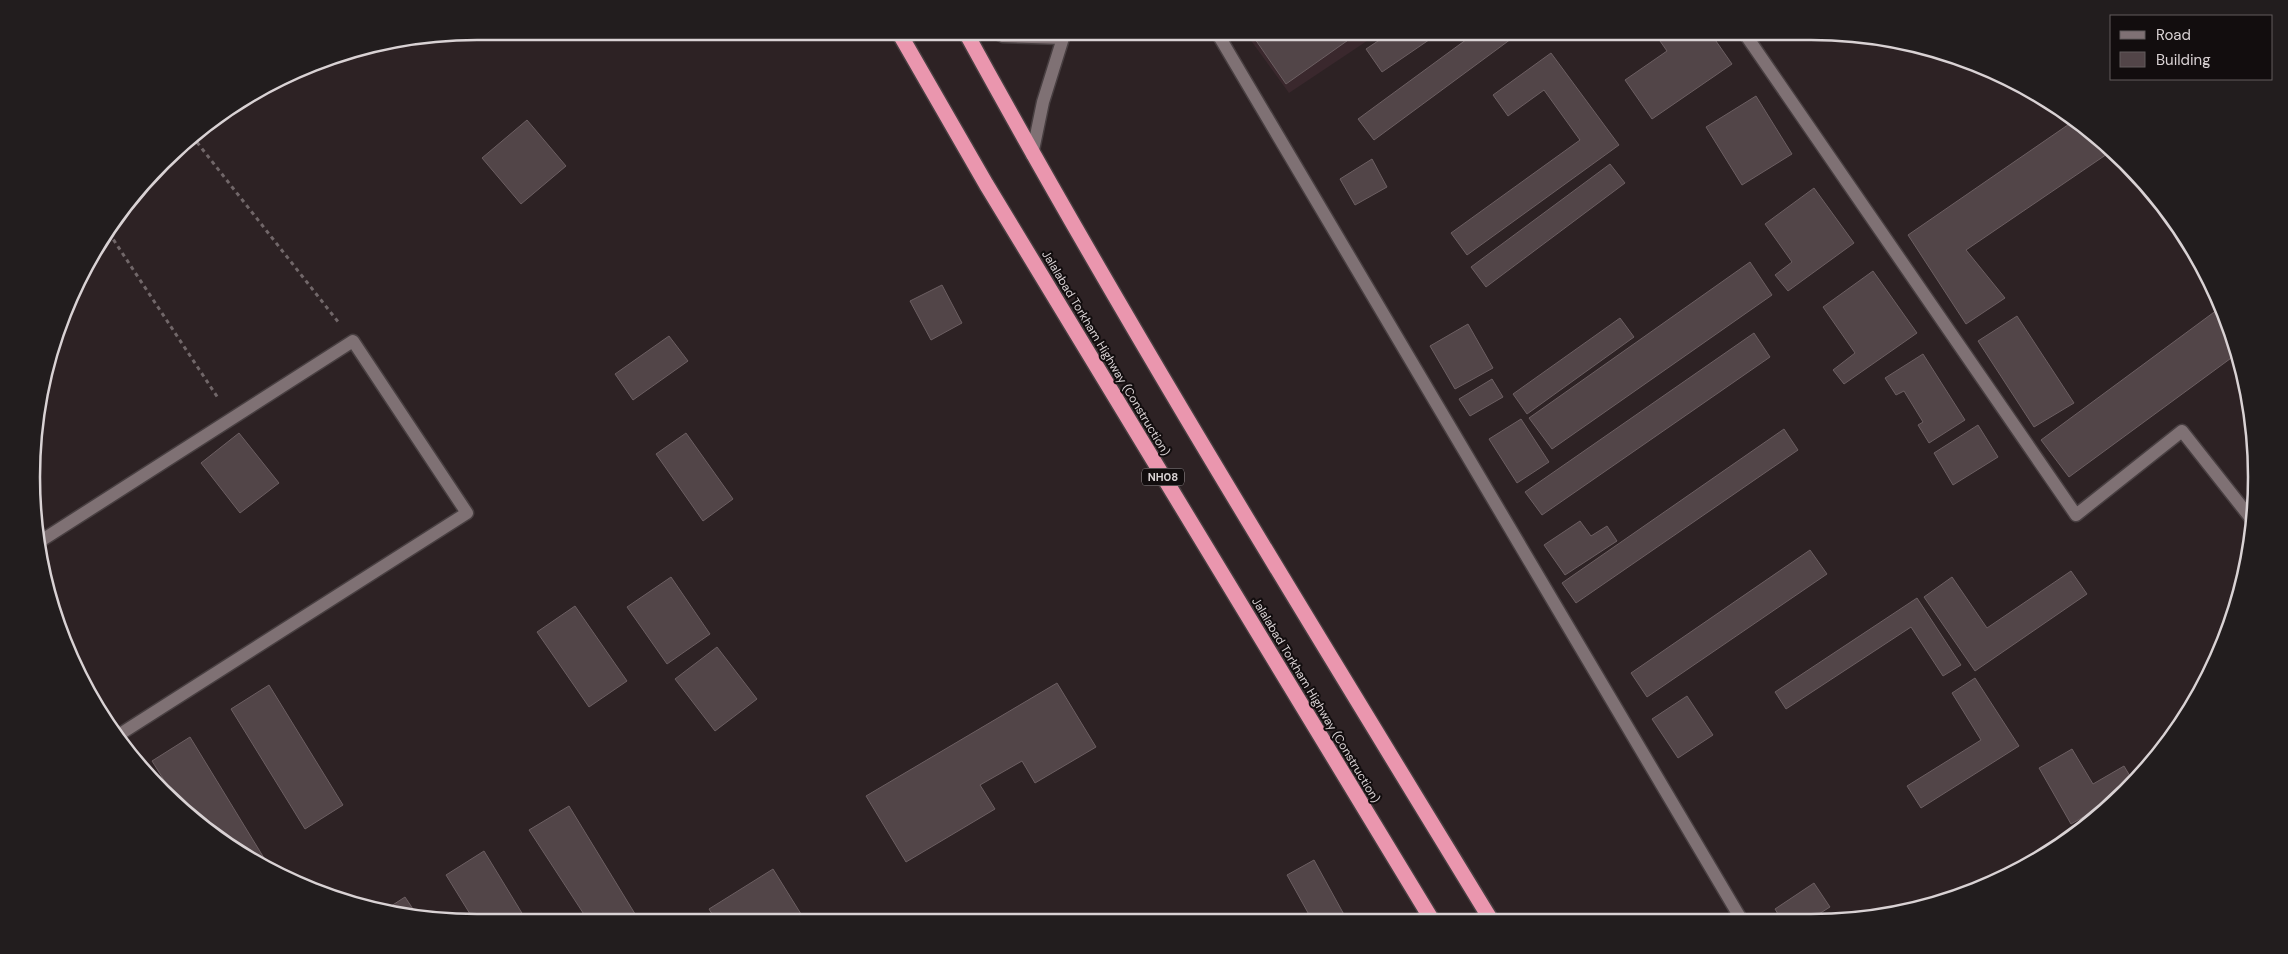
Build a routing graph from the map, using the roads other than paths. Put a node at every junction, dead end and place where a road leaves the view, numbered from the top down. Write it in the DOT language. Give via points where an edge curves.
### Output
graph roads {
  1 [pos="903,40"];
  2 [pos="970,40"];
  3 [pos="1066,40"];
  4 [pos="1221,40"];
  5 [pos="1749,40"];
  6 [pos="1032,155"];
  7 [pos="2246,513"];
  8 [pos="45,538"];
  9 [pos="123,732"];
  10 [pos="1428,914"];
  11 [pos="1487,914"];
  12 [pos="1738,914"];
  1 -- 10 [label="highway, Jalalabad Torkham Highway (Construction) / NH08" via="986,184"];
  2 -- 6 [label="highway"];
  3 -- 6 [label="street" via="1043,102"];
  4 -- 12 [label="street"];
  5 -- 7 [label="street" via="2076,515 2182,431"];
  6 -- 11 [label="highway" via="1240,510"];
  8 -- 9 [label="street" via="353,341 467,514"];
}
